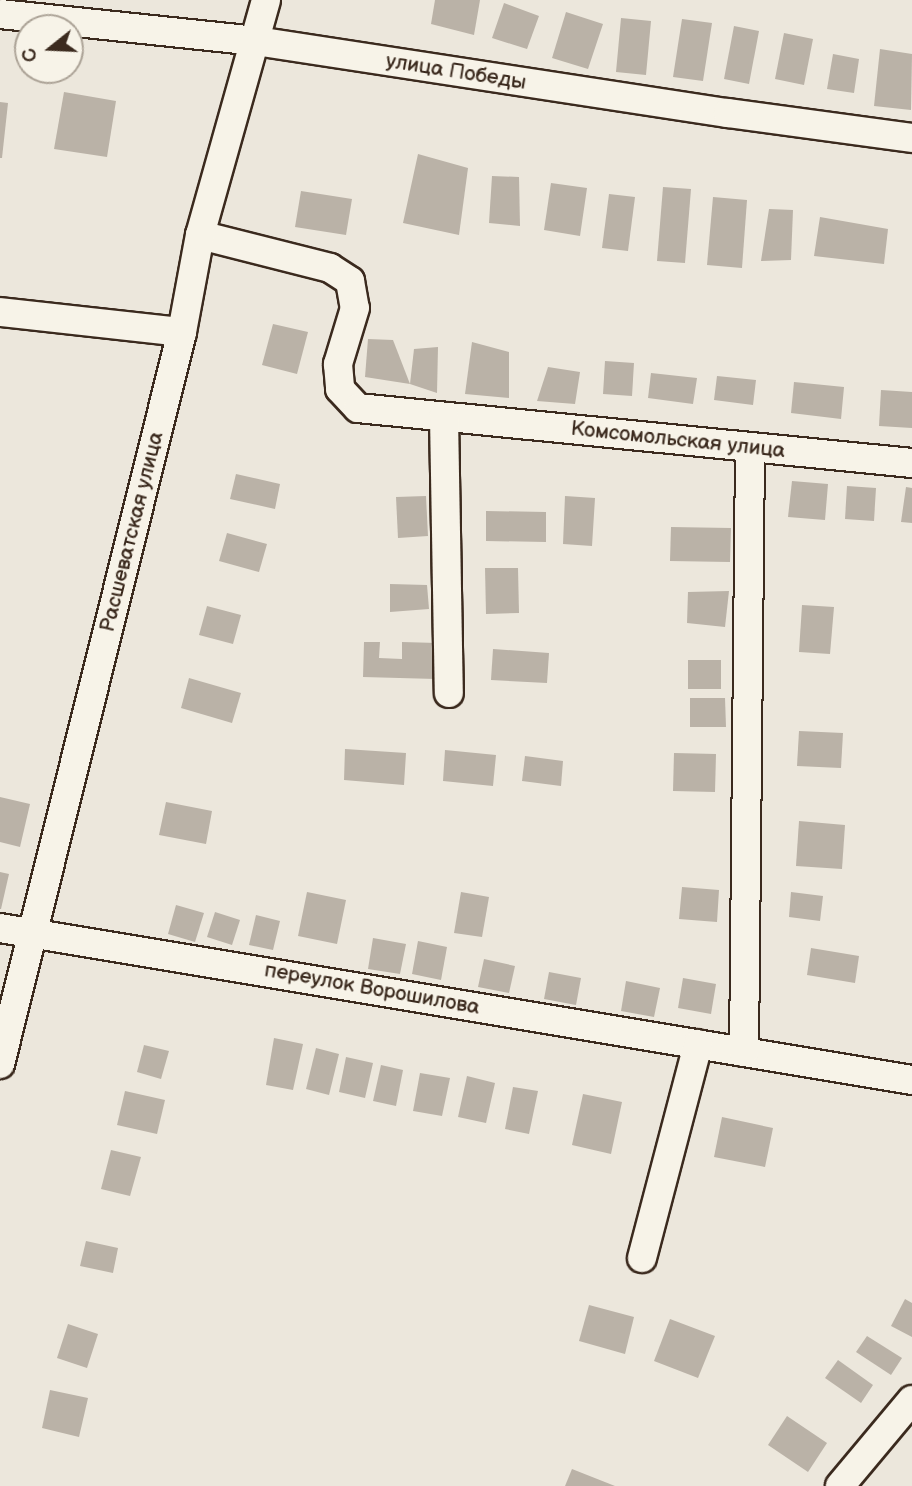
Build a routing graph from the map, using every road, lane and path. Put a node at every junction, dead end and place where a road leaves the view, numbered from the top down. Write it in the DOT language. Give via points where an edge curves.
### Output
graph roads {
  1 [pos="267,0"];
  2 [pos="0,14"];
  3 [pos="256,41"];
  4 [pos="912,138"];
  5 [pos="200,235"];
  6 [pos="0,312"];
  7 [pos="182,332"];
  8 [pos="444,417"];
  9 [pos="750,447"];
  10 [pos="912,463"];
  11 [pos="449,692"];
  12 [pos="0,928"];
  13 [pos="34,932"];
  14 [pos="698,1044"];
  15 [pos="744,1052"];
  16 [pos="0,1064"];
  17 [pos="912,1080"];
  18 [pos="642,1258"];
  19 [pos="912,1400"];
  20 [pos="840,1486"];
  1 -- 3 [label="street, Расшеватская улица"];
  2 -- 3 [label="street, улица Победы"];
  3 -- 4 [label="street, улица Победы"];
  3 -- 5 [label="street, Расшеватская улица"];
  5 -- 7 [label="street, Расшеватская улица"];
  5 -- 8 [label="street, Комсомольская улица" via="330,268 350,281 355,308 338,363 341,388 358,408"];
  6 -- 7 [label="street"];
  7 -- 13 [label="street, Расшеватская улица"];
  8 -- 9 [label="street, Комсомольская улица"];
  8 -- 11 [label="street"];
  9 -- 10 [label="street, Комсомольская улица"];
  9 -- 15 [label="street"];
  12 -- 13 [label="street, переулок Ворошилова"];
  13 -- 14 [label="street, переулок Ворошилова"];
  13 -- 16 [label="street, Расшеватская улица"];
  14 -- 15 [label="street, переулок Ворошилова"];
  14 -- 18 [label="street"];
  15 -- 17 [label="street, переулок Ворошилова"];
  19 -- 20 [label="street"];
}
